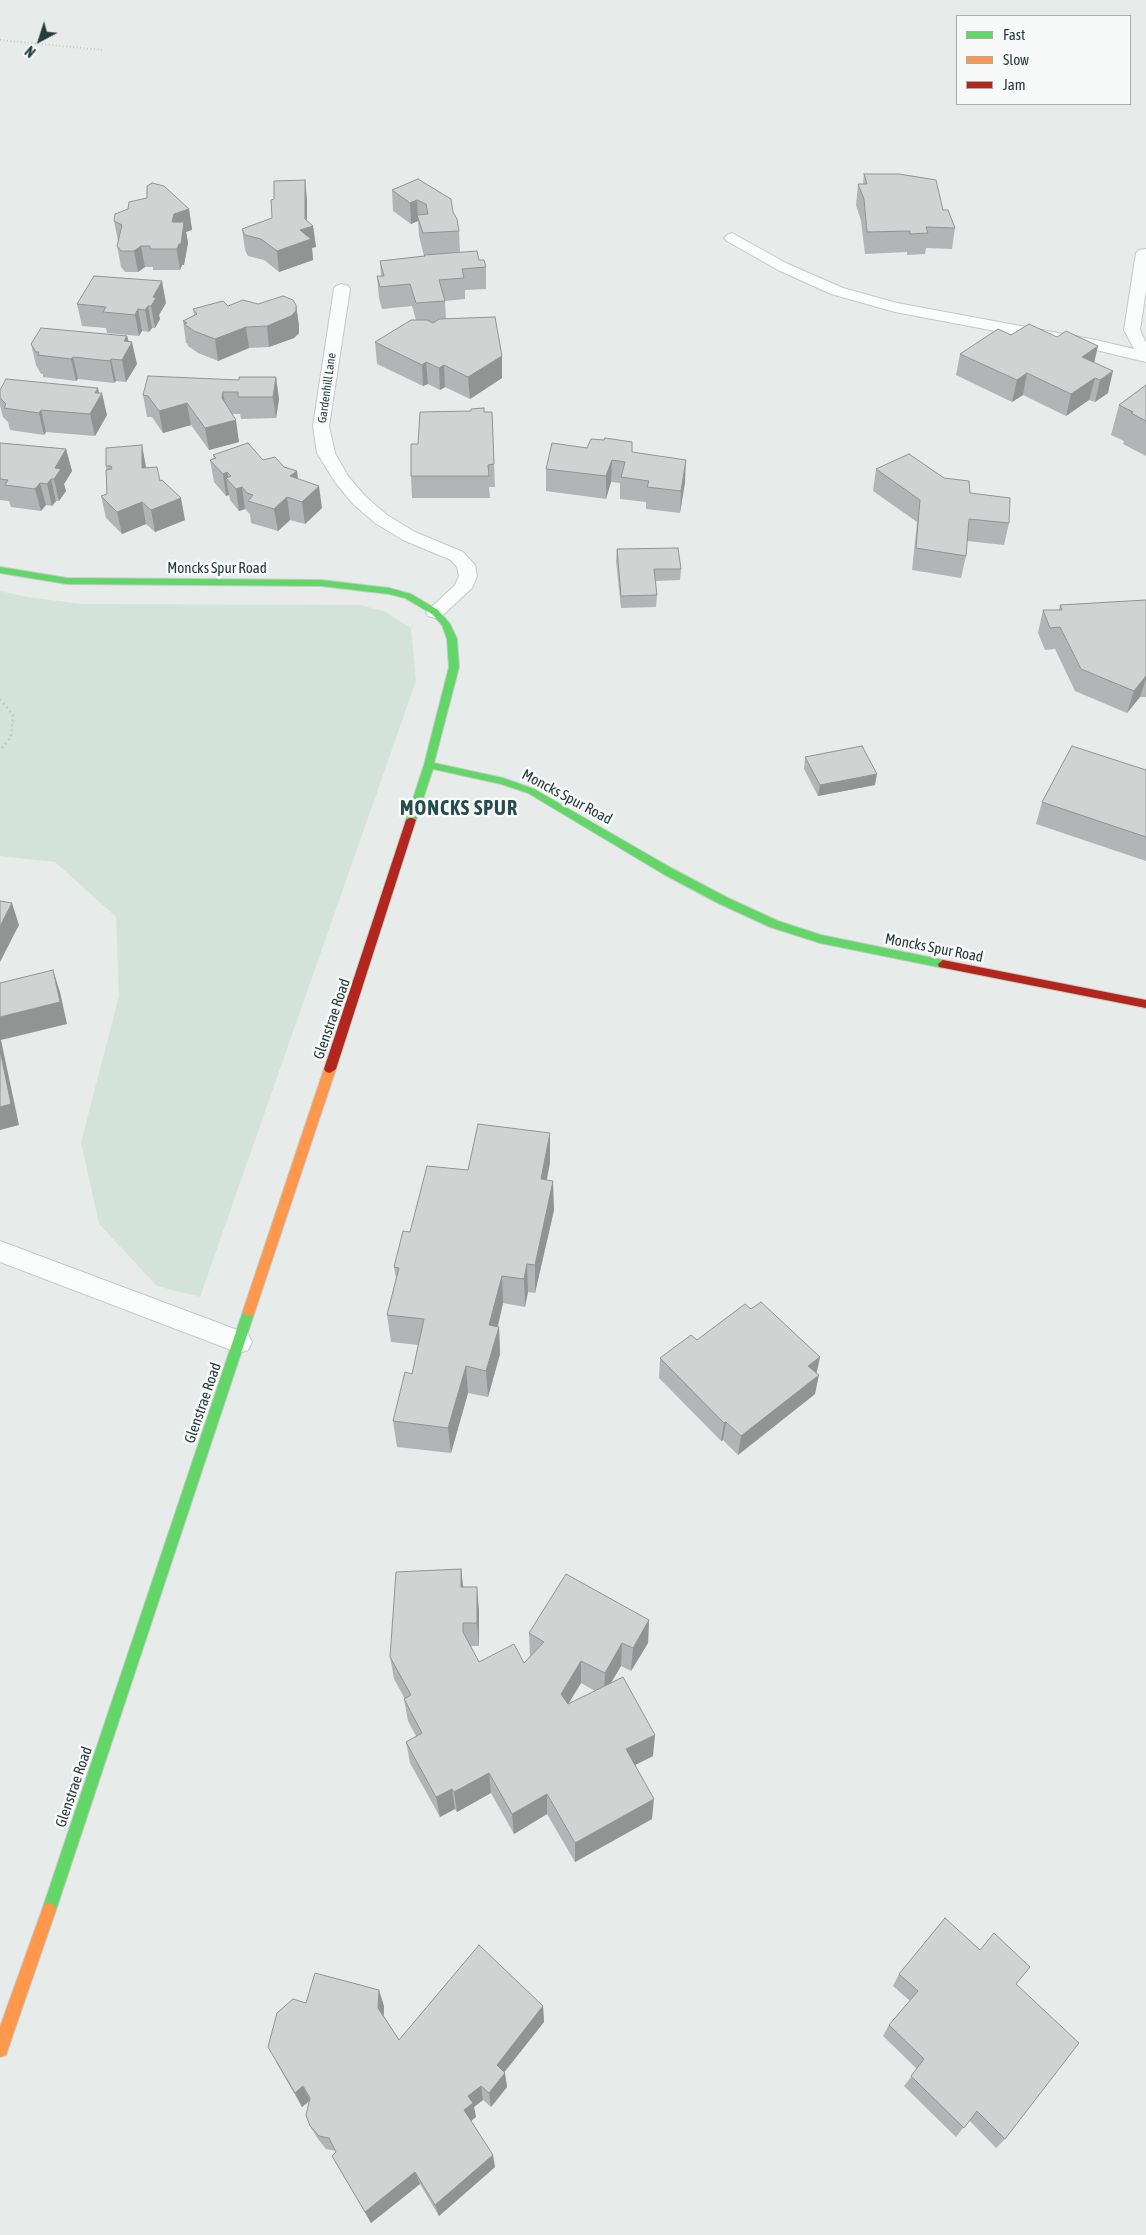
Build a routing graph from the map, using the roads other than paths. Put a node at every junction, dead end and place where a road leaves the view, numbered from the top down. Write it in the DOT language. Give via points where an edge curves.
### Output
graph roads {
  1 [pos="732,238"];
  2 [pos="1144,253"];
  3 [pos="342,289"];
  4 [pos="1146,352"];
  5 [pos="1146,357"];
  6 [pos="0,570"];
  7 [pos="435,612"];
  8 [pos="429,765"];
  9 [pos="1146,1004"];
  10 [pos="0,1251"];
  11 [pos="239,1342"];
  12 [pos="0,2049"];
  1 -- 5 [label="lane" via="783,267 837,291 895,308"];
  2 -- 4 [label="lane" via="1132,330"];
  3 -- 7 [label="lane, Gardenhill Lane" via="322,426 326,453 359,500 381,519 457,556 466,565 468,576 463,588"];
  6 -- 7 [label="street, Moncks Spur Road" via="67,581 357,586 408,596"];
  7 -- 8 [label="street, Moncks Spur Road" via="446,624 452,640 454,667"];
  8 -- 9 [label="street, Moncks Spur Road" via="503,781 531,791 670,872 774,924 869,950"];
  8 -- 11 [label="street, Glenstrae Road" via="364,971"];
  10 -- 11 [label="lane"];
  11 -- 12 [label="street, Glenstrae Road"];
}
